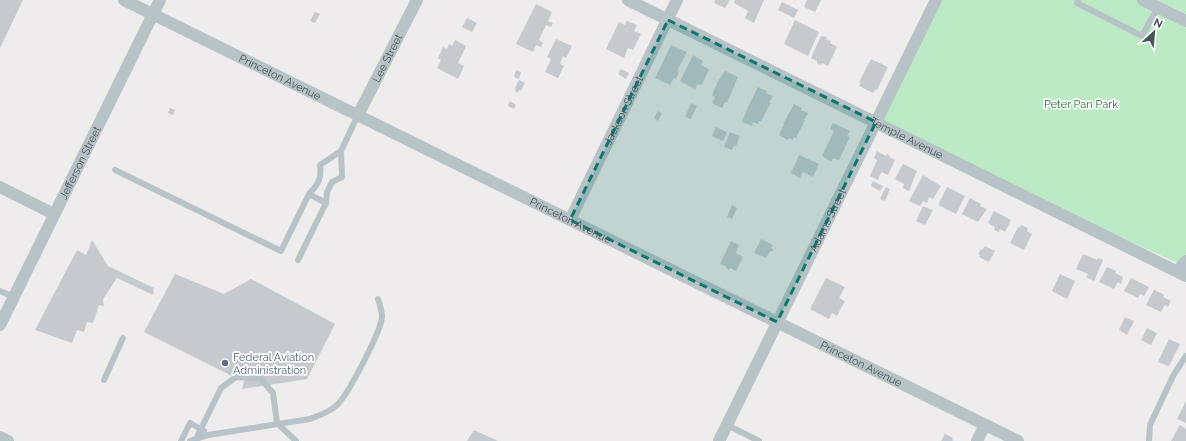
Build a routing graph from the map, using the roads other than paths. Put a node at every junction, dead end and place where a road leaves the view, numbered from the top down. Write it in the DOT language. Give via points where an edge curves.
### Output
graph roads {
  1 [pos="124,0"];
  2 [pos="160,0"];
  3 [pos="417,0"];
  4 [pos="628,0"];
  5 [pos="677,0"];
  6 [pos="936,0"];
  7 [pos="1078,0"];
  8 [pos="1144,0"];
  9 [pos="1158,7"];
  10 [pos="153,14"];
  11 [pos="668,20"];
  12 [pos="1186,21"];
  13 [pos="358,116"];
  14 [pos="876,122"];
  15 [pos="341,151"];
  16 [pos="114,170"];
  17 [pos="0,187"];
  18 [pos="309,194"];
  19 [pos="326,203"];
  20 [pos="54,214"];
  21 [pos="570,220"];
  22 [pos="298,260"];
  23 [pos="1186,261"];
  24 [pos="1182,274"];
  25 [pos="0,291"];
  26 [pos="14,297"];
  27 [pos="378,299"];
  28 [pos="777,322"];
  29 [pos="0,325"];
  30 [pos="123,338"];
  31 [pos="1186,356"];
  32 [pos="104,380"];
  33 [pos="277,424"];
  34 [pos="727,425"];
  35 [pos="985,425"];
  36 [pos="201,428"];
  37 [pos="208,435"];
  38 [pos="0,437"];
  39 [pos="193,440"];
  40 [pos="8,441"];
  41 [pos="181,441"];
  42 [pos="205,441"];
  43 [pos="296,441"];
  44 [pos="719,441"];
  45 [pos="759,441"];
  46 [pos="977,441"];
  47 [pos="1018,441"];
  48 [pos="1149,441"];
  1 -- 10 [label="street, Princeton Avenue"];
  2 -- 10 [label="street, Jefferson Street"];
  3 -- 13 [label="street, Lee Street"];
  4 -- 11 [label="street, Temple Avenue"];
  5 -- 11 [label="street, Jackson Street"];
  6 -- 14 [label="street, Adams Street"];
  7 -- 9 [label="lane" via="1076,3 1142,36"];
  8 -- 9 [label="street"];
  9 -- 12 [label="street"];
  10 -- 13 [label="street, Princeton Avenue"];
  10 -- 20 [label="street, Jefferson Street"];
  11 -- 14 [label="street, Temple Avenue"];
  11 -- 21 [label="street, Jackson Street"];
  13 -- 15 [label="lane"];
  13 -- 21 [label="street, Princeton Avenue"];
  14 -- 24 [label="street, Temple Avenue"];
  14 -- 28 [label="street, Adams Street"];
  15 -- 18 [label="lane" via="320,165 321,175"];
  15 -- 19 [label="lane" via="342,177 332,182 327,192"];
  16 -- 18 [label="lane" via="281,251"];
  17 -- 20 [label="street"];
  18 -- 19 [label="lane"];
  19 -- 22 [label="lane"];
  20 -- 26 [label="street, Jefferson Street"];
  21 -- 28 [label="street, Princeton Avenue"];
  23 -- 24 [label="street"];
  25 -- 26 [label="lane"];
  26 -- 29 [label="street, Jefferson Street"];
  27 -- 33 [label="lane" via="382,318 380,326 341,402 320,416"];
  28 -- 34 [label="street, Adams Street"];
  28 -- 35 [label="street, Princeton Avenue"];
  30 -- 32 [label="lane"];
  31 -- 48 [label="lane" via="1173,376 1150,425"];
  33 -- 36 [label="lane" via="273,392 260,378 236,377 221,388"];
  33 -- 37 [label="lane"];
  33 -- 43 [label="lane"];
  34 -- 44 [label="street, Adams Street"];
  34 -- 45 [label="lane"];
  35 -- 46 [label="street"];
  35 -- 47 [label="street, Princeton Avenue"];
  36 -- 37 [label="lane"];
  36 -- 39 [label="lane"];
  36 -- 41 [label="lane" via="190,423"];
  37 -- 39 [label="lane"];
  37 -- 42 [label="lane"];
  38 -- 40 [label="street"];
}
